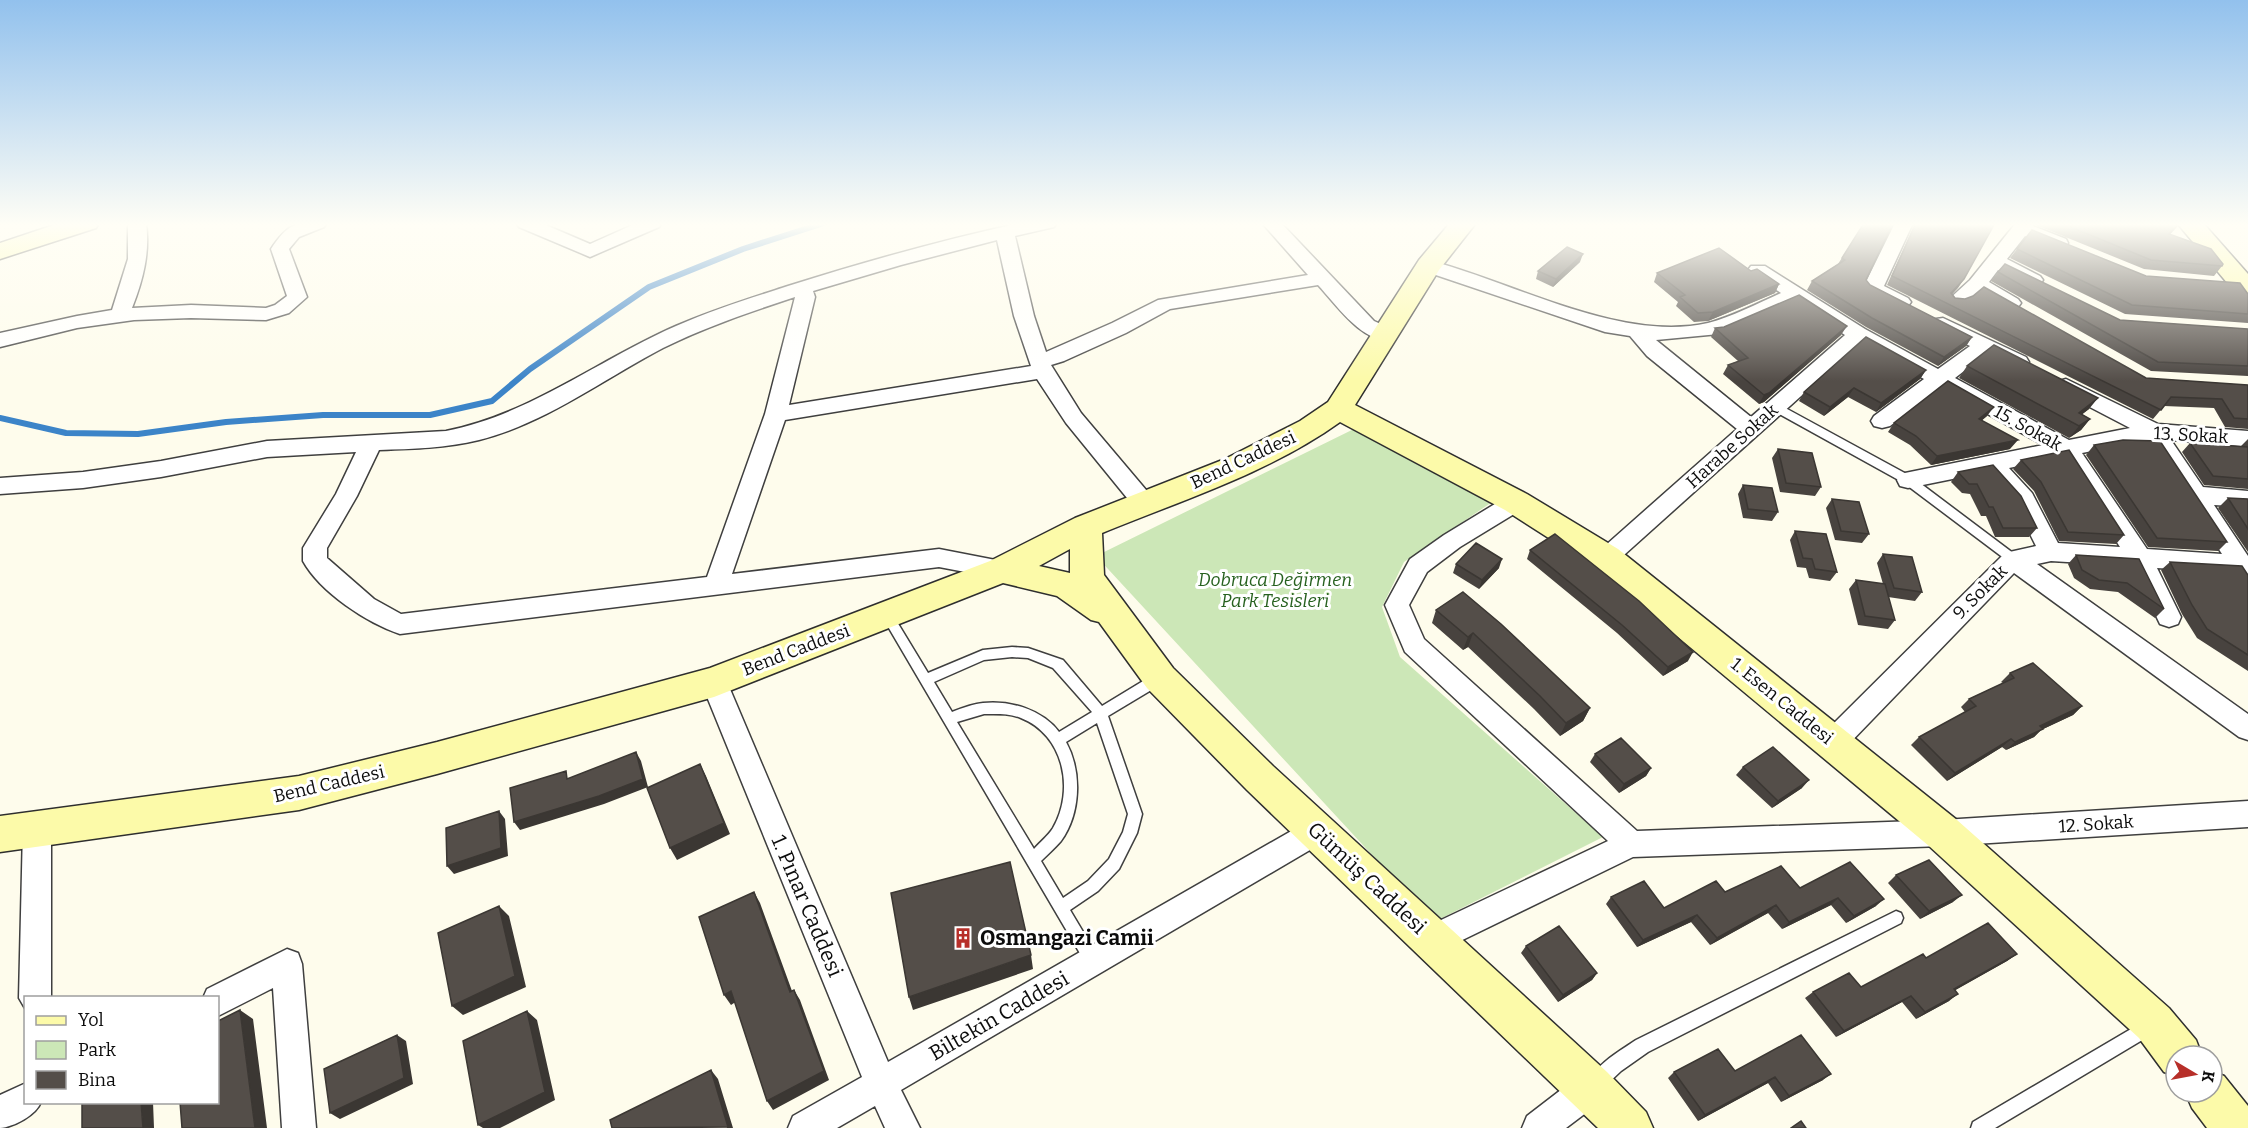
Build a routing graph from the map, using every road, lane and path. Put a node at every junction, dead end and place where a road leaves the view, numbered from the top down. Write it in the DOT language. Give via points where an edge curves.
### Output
graph roads {
  1 [pos="134,276"];
  2 [pos="289,276"];
  3 [pos="841,276"];
  4 [pos="1015,276"];
  5 [pos="1322,276"];
  6 [pos="1422,276"];
  7 [pos="1457,276"];
  8 [pos="1767,276"];
  9 [pos="1879,276"];
  10 [pos="1984,276"];
  11 [pos="2025,276"];
  12 [pos="1324,278"];
  13 [pos="1977,284"];
  14 [pos="2047,286"];
  15 [pos="802,288"];
  16 [pos="1796,294"];
  17 [pos="1957,301"];
  18 [pos="2026,312"];
  19 [pos="120,315"];
  20 [pos="1636,332"];
  21 [pos="1385,334"];
  22 [pos="1858,334"];
  23 [pos="0,340"];
  24 [pos="1984,345"];
  25 [pos="1041,366"];
  26 [pos="1940,379"];
  27 [pos="1776,407"];
  28 [pos="1338,409"];
  29 [pos="776,414"];
  30 [pos="1882,421"];
  31 [pos="1752,429"];
  32 [pos="2154,431"];
  33 [pos="2248,439"];
  34 [pos="371,444"];
  35 [pos="2068,449"];
  36 [pos="1992,464"];
  37 [pos="1908,480"];
  38 [pos="0,486"];
  39 [pos="2196,495"];
  40 [pos="2248,499"];
  41 [pos="1516,502"];
  42 [pos="1144,503"];
  43 [pos="1086,526"];
  44 [pos="2051,552"];
  45 [pos="2139,557"];
  46 [pos="1606,558"];
  47 [pos="2013,559"];
  48 [pos="2246,568"];
  49 [pos="1002,570"];
  50 [pos="716,586"];
  51 [pos="887,615"];
  52 [pos="2169,616"];
  53 [pos="1114,618"];
  54 [pos="1160,678"];
  55 [pos="926,680"];
  56 [pos="714,682"];
  57 [pos="1101,714"];
  58 [pos="949,719"];
  59 [pos="2248,729"];
  60 [pos="1059,739"];
  61 [pos="1833,742"];
  62 [pos="2248,814"];
  63 [pos="37,829"];
  64 [pos="1317,831"];
  65 [pos="1943,833"];
  66 [pos="0,834"];
  67 [pos="1631,844"];
  68 [pos="1032,859"];
  69 [pos="1061,908"];
  70 [pos="1896,918"];
  71 [pos="1433,939"];
  72 [pos="1093,962"];
  73 [pos="35,996"];
  74 [pos="219,999"];
  75 [pos="2154,1023"];
  76 [pos="2171,1044"];
  77 [pos="881,1083"];
  78 [pos="1591,1088"];
  79 [pos="24,1100"];
  80 [pos="2217,1104"];
  81 [pos="0,1113"];
  82 [pos="299,1128"];
  83 [pos="805,1128"];
  84 [pos="903,1128"];
  85 [pos="1539,1128"];
  86 [pos="1630,1128"];
  87 [pos="1978,1128"];
  88 [pos="2236,1128"];
  1 -- 19 [label="street"];
  2 -- 19 [label="street" via="297,297 287,309 270,314 189,310"];
  3 -- 15 [label="street"];
  4 -- 25 [label="street"];
  5 -- 12 [label="street"];
  6 -- 21 [label="main road, Bend Caddesi"];
  7 -- 20 [label="street"];
  8 -- 16 [label="street, 15. Sokak"];
  9 -- 24 [label="street" via="1873,288"];
  10 -- 13 [label="street"];
  11 -- 14 [label="street"];
  12 -- 21 [label="street" via="1367,326"];
  12 -- 25 [label="street" via="1165,304"];
  13 -- 17 [label="street"];
  13 -- 18 [label="street"];
  15 -- 29 [label="street" via="806,297"];
  15 -- 34 [label="street" via="681,332 491,429 446,439"];
  16 -- 20 [label="street" via="1712,329 1678,334"];
  16 -- 22 [label="street, 15. Sokak"];
  19 -- 23 [label="street"];
  20 -- 31 [label="street" via="1654,351"];
  21 -- 28 [label="main road, Bend Caddesi"];
  22 -- 26 [label="street, 15. Sokak"];
  22 -- 27 [label="street, Harabe Sokak"];
  24 -- 26 [label="street"];
  24 -- 32 [label="street"];
  25 -- 29 [label="street"];
  25 -- 42 [label="street" via="1065,405"];
  26 -- 30 [label="street"];
  26 -- 35 [label="street, 15. Sokak"];
  27 -- 31 [label="street, Harabe Sokak"];
  27 -- 37 [label="lane"];
  28 -- 41 [label="main road, 1. Esen Caddesi"];
  28 -- 42 [label="main road, Bend Caddesi" via="1311,428 1236,467"];
  29 -- 50 [label="street"];
  31 -- 46 [label="street, Harabe Sokak"];
  32 -- 33 [label="street, 13. Sokak"];
  32 -- 35 [label="street, 13. Sokak"];
  32 -- 39 [label="street"];
  34 -- 38 [label="street" via="267,449 105,477"];
  34 -- 50 [label="street" via="315,548 315,561 355,599 389,621 422,623"];
  35 -- 36 [label="street, 13. Sokak"];
  35 -- 45 [label="street, 15. Sokak"];
  36 -- 37 [label="street, 13. Sokak"];
  36 -- 44 [label="street" via="2024,499"];
  37 -- 47 [label="lane"];
  39 -- 40 [label="street"];
  39 -- 48 [label="street"];
  41 -- 46 [label="main road, 1. Esen Caddesi"];
  41 -- 67 [label="street" via="1418,566 1397,605 1414,645"];
  42 -- 43 [label="main road, Bend Caddesi"];
  43 -- 49 [label="main road, Bend Caddesi"];
  43 -- 53 [label="main road" via="1087,577"];
  44 -- 45 [label="street, 9. Sokak"];
  44 -- 47 [label="street, 9. Sokak"];
  45 -- 48 [label="street, 9. Sokak"];
  45 -- 52 [label="street, 15. Sokak"];
  46 -- 61 [label="main road, 1. Esen Caddesi"];
  47 -- 59 [label="street"];
  47 -- 61 [label="street, 9. Sokak"];
  49 -- 50 [label="street" via="939,558"];
  49 -- 51 [label="main road, Bend Caddesi"];
  49 -- 53 [label="main road" via="1067,585"];
  51 -- 55 [label="lane"];
  51 -- 56 [label="main road, Bend Caddesi"];
  53 -- 54 [label="main road, Gümüş Caddesi"];
  54 -- 57 [label="lane"];
  54 -- 64 [label="main road, Gümüş Caddesi"];
  55 -- 57 [label="lane" via="983,655 1029,653 1058,663"];
  55 -- 58 [label="lane"];
  56 -- 63 [label="main road, Bend Caddesi" via="299,793"];
  56 -- 77 [label="street, 1. Pınar Caddesi"];
  57 -- 60 [label="lane"];
  57 -- 69 [label="lane" via="1135,814 1114,864 1093,886"];
  58 -- 60 [label="lane" via="976,710 1008,709 1033,717"];
  58 -- 68 [label="lane"];
  60 -- 68 [label="lane" via="1070,762 1070,796 1056,836"];
  61 -- 65 [label="main road, 1. Esen Caddesi"];
  62 -- 65 [label="street, 12. Sokak"];
  63 -- 66 [label="main road, Bend Caddesi"];
  63 -- 73 [label="street"];
  64 -- 71 [label="main road, Gümüş Caddesi"];
  64 -- 72 [label="street, Biltekin Caddesi"];
  65 -- 67 [label="street, 12. Sokak"];
  65 -- 75 [label="main road, 1. Esen Caddesi"];
  67 -- 71 [label="street"];
  68 -- 69 [label="lane"];
  69 -- 72 [label="lane"];
  70 -- 78 [label="lane" via="1642,1046"];
  71 -- 78 [label="main road, Gümüş Caddesi"];
  72 -- 77 [label="street, Biltekin Caddesi"];
  74 -- 82 [label="street" via="287,964"];
  75 -- 76 [label="main road, 1. Esen Caddesi"];
  75 -- 87 [label="lane"];
  77 -- 83 [label="street, Biltekin Caddesi"];
  77 -- 84 [label="street, 1. Pınar Caddesi"];
  78 -- 85 [label="street"];
  78 -- 86 [label="main road, Gümüş Caddesi"];
  79 -- 81 [label="street"];
  80 -- 88 [label="main road"];
}
